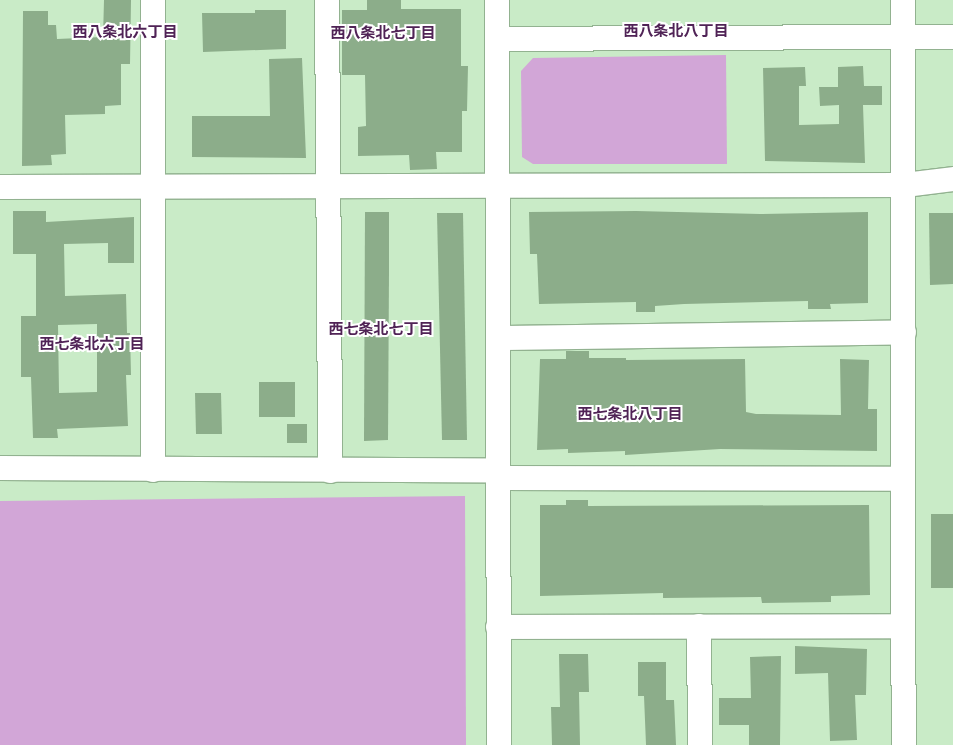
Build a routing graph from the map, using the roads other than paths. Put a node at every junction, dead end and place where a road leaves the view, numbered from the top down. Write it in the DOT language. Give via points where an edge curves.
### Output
graph roads {
  1 [pos="153,0"];
  2 [pos="327,0"];
  3 [pos="497,0"];
  4 [pos="903,0"];
  5 [pos="903,37"];
  6 [pos="953,37"];
  7 [pos="498,40"];
  8 [pos="953,179"];
  9 [pos="498,184"];
  10 [pos="904,185"];
  11 [pos="0,187"];
  12 [pos="328,187"];
  13 [pos="153,188"];
  14 [pos="904,332"];
  15 [pos="499,338"];
  16 [pos="0,468"];
  17 [pos="153,470"];
  18 [pos="330,471"];
  19 [pos="499,474"];
  20 [pos="903,478"];
  21 [pos="699,626"];
  22 [pos="903,626"];
  23 [pos="498,627"];
  24 [pos="499,745"];
  25 [pos="700,745"];
  26 [pos="904,745"];
  1 -- 13 [label="street"];
  2 -- 12 [label="street"];
  3 -- 7 [label="street"];
  4 -- 5 [label="street"];
  5 -- 6 [label="street"];
  5 -- 7 [label="street"];
  5 -- 10 [label="street"];
  7 -- 9 [label="street"];
  8 -- 10 [label="street"];
  9 -- 10 [label="street"];
  9 -- 12 [label="street"];
  9 -- 15 [label="street"];
  10 -- 14 [label="street"];
  11 -- 13 [label="street"];
  12 -- 13 [label="street"];
  12 -- 18 [label="street"];
  13 -- 17 [label="street"];
  14 -- 15 [label="street"];
  14 -- 20 [label="street"];
  15 -- 19 [label="street"];
  16 -- 17 [label="street"];
  17 -- 18 [label="street"];
  18 -- 19 [label="street"];
  19 -- 20 [label="street"];
  19 -- 23 [label="street"];
  20 -- 22 [label="street"];
  21 -- 22 [label="street"];
  21 -- 23 [label="street"];
  21 -- 25 [label="street"];
  22 -- 26 [label="street"];
  23 -- 24 [label="street"];
}
